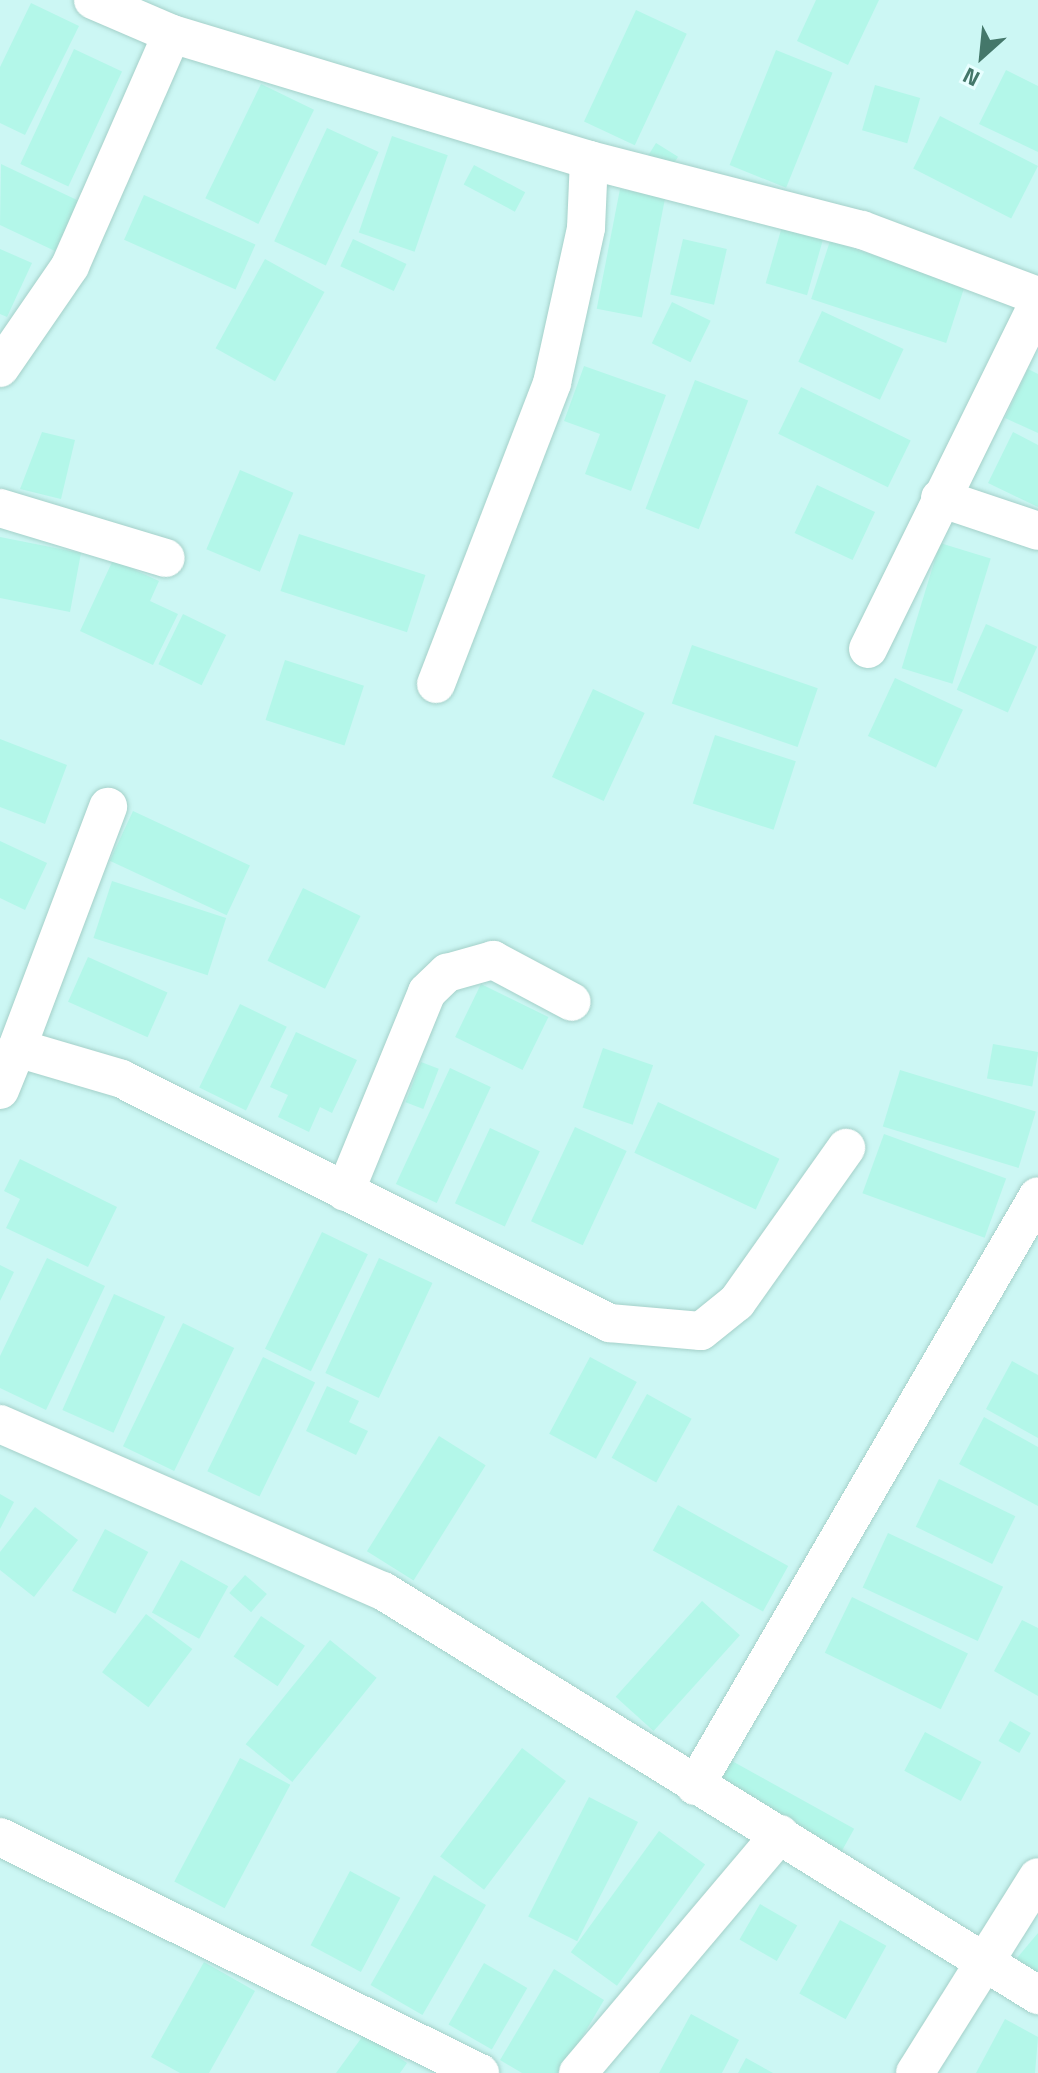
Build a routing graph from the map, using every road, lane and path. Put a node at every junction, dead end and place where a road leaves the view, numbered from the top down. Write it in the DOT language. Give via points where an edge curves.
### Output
graph roads {
  1 [pos="93,0"];
  2 [pos="172,34"];
  3 [pos="589,160"];
  4 [pos="1038,296"];
  5 [pos="1038,304"];
  6 [pos="0,368"];
  7 [pos="940,498"];
  8 [pos="0,508"];
  9 [pos="1038,531"];
  10 [pos="166,558"];
  11 [pos="868,649"];
  12 [pos="436,684"];
  13 [pos="108,807"];
  14 [pos="572,1002"];
  15 [pos="17,1048"];
  16 [pos="0,1090"];
  17 [pos="846,1148"];
  18 [pos="345,1192"];
  19 [pos="1038,1196"];
  20 [pos="0,1424"];
  21 [pos="695,1786"];
  22 [pos="780,1834"];
  23 [pos="0,1837"];
  24 [pos="1038,1877"];
  25 [pos="983,1965"];
  26 [pos="1038,1995"];
  27 [pos="480,2073"];
  28 [pos="578,2073"];
  29 [pos="915,2073"];
  1 -- 2 [label="street"];
  2 -- 3 [label="street"];
  2 -- 6 [label="street" via="70,266"];
  3 -- 4 [label="street" via="862,230"];
  3 -- 12 [label="street" via="586,228 552,383"];
  5 -- 7 [label="street"];
  7 -- 9 [label="street"];
  7 -- 11 [label="street"];
  8 -- 10 [label="street"];
  13 -- 15 [label="street"];
  14 -- 18 [label="street" via="493,960 447,973 427,992"];
  15 -- 16 [label="street"];
  15 -- 18 [label="street" via="122,1079"];
  17 -- 18 [label="street" via="737,1302 701,1331 609,1323"];
  19 -- 21 [label="street"];
  20 -- 21 [label="street" via="383,1591"];
  21 -- 22 [label="street"];
  22 -- 25 [label="street"];
  22 -- 28 [label="street"];
  23 -- 27 [label="street"];
  24 -- 25 [label="street"];
  25 -- 26 [label="street"];
  25 -- 29 [label="street"];
}
